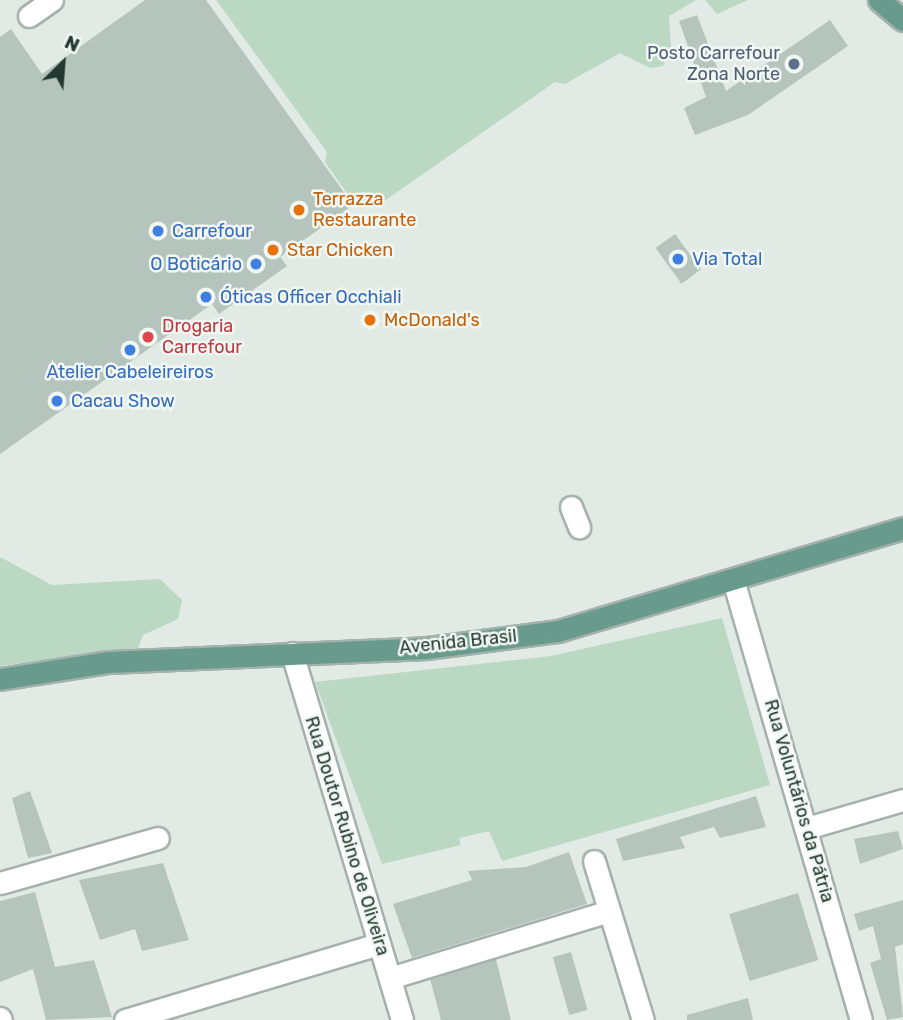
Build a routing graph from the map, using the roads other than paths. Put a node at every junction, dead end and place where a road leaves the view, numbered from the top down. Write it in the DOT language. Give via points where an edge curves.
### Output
graph roads {
  1 [pos="52,0"];
  2 [pos="879,0"];
  3 [pos="29,16"];
  4 [pos="903,20"];
  5 [pos="903,528"];
  6 [pos="734,583"];
  7 [pos="292,653"];
  8 [pos="0,679"];
  9 [pos="903,800"];
  10 [pos="807,828"];
  11 [pos="158,838"];
  12 [pos="594,861"];
  13 [pos="0,883"];
  14 [pos="609,911"];
  15 [pos="379,944"];
  16 [pos="390,978"];
  17 [pos="125,1020"];
  18 [pos="402,1020"];
  19 [pos="643,1020"];
  20 [pos="861,1020"];
  1 -- 3 [label="street"];
  2 -- 4 [label="main road"];
  5 -- 6 [label="main road, Avenida Brasil"];
  6 -- 7 [label="main road, Avenida Brasil" via="558,631 427,648"];
  6 -- 10 [label="street, Rua Voluntários da Pátria"];
  7 -- 8 [label="main road, Avenida Brasil" via="109,662"];
  7 -- 15 [label="street, Rua Doutor Rubino de Oliveira"];
  9 -- 10 [label="street"];
  10 -- 20 [label="street, Rua Voluntários da Pátria"];
  11 -- 13 [label="street"];
  12 -- 14 [label="street"];
  14 -- 16 [label="street"];
  14 -- 19 [label="street"];
  15 -- 16 [label="street, Rua Doutor Rubino de Oliveira"];
  15 -- 17 [label="street"];
  16 -- 18 [label="street, Rua Doutor Rubino de Oliveira"];
}
